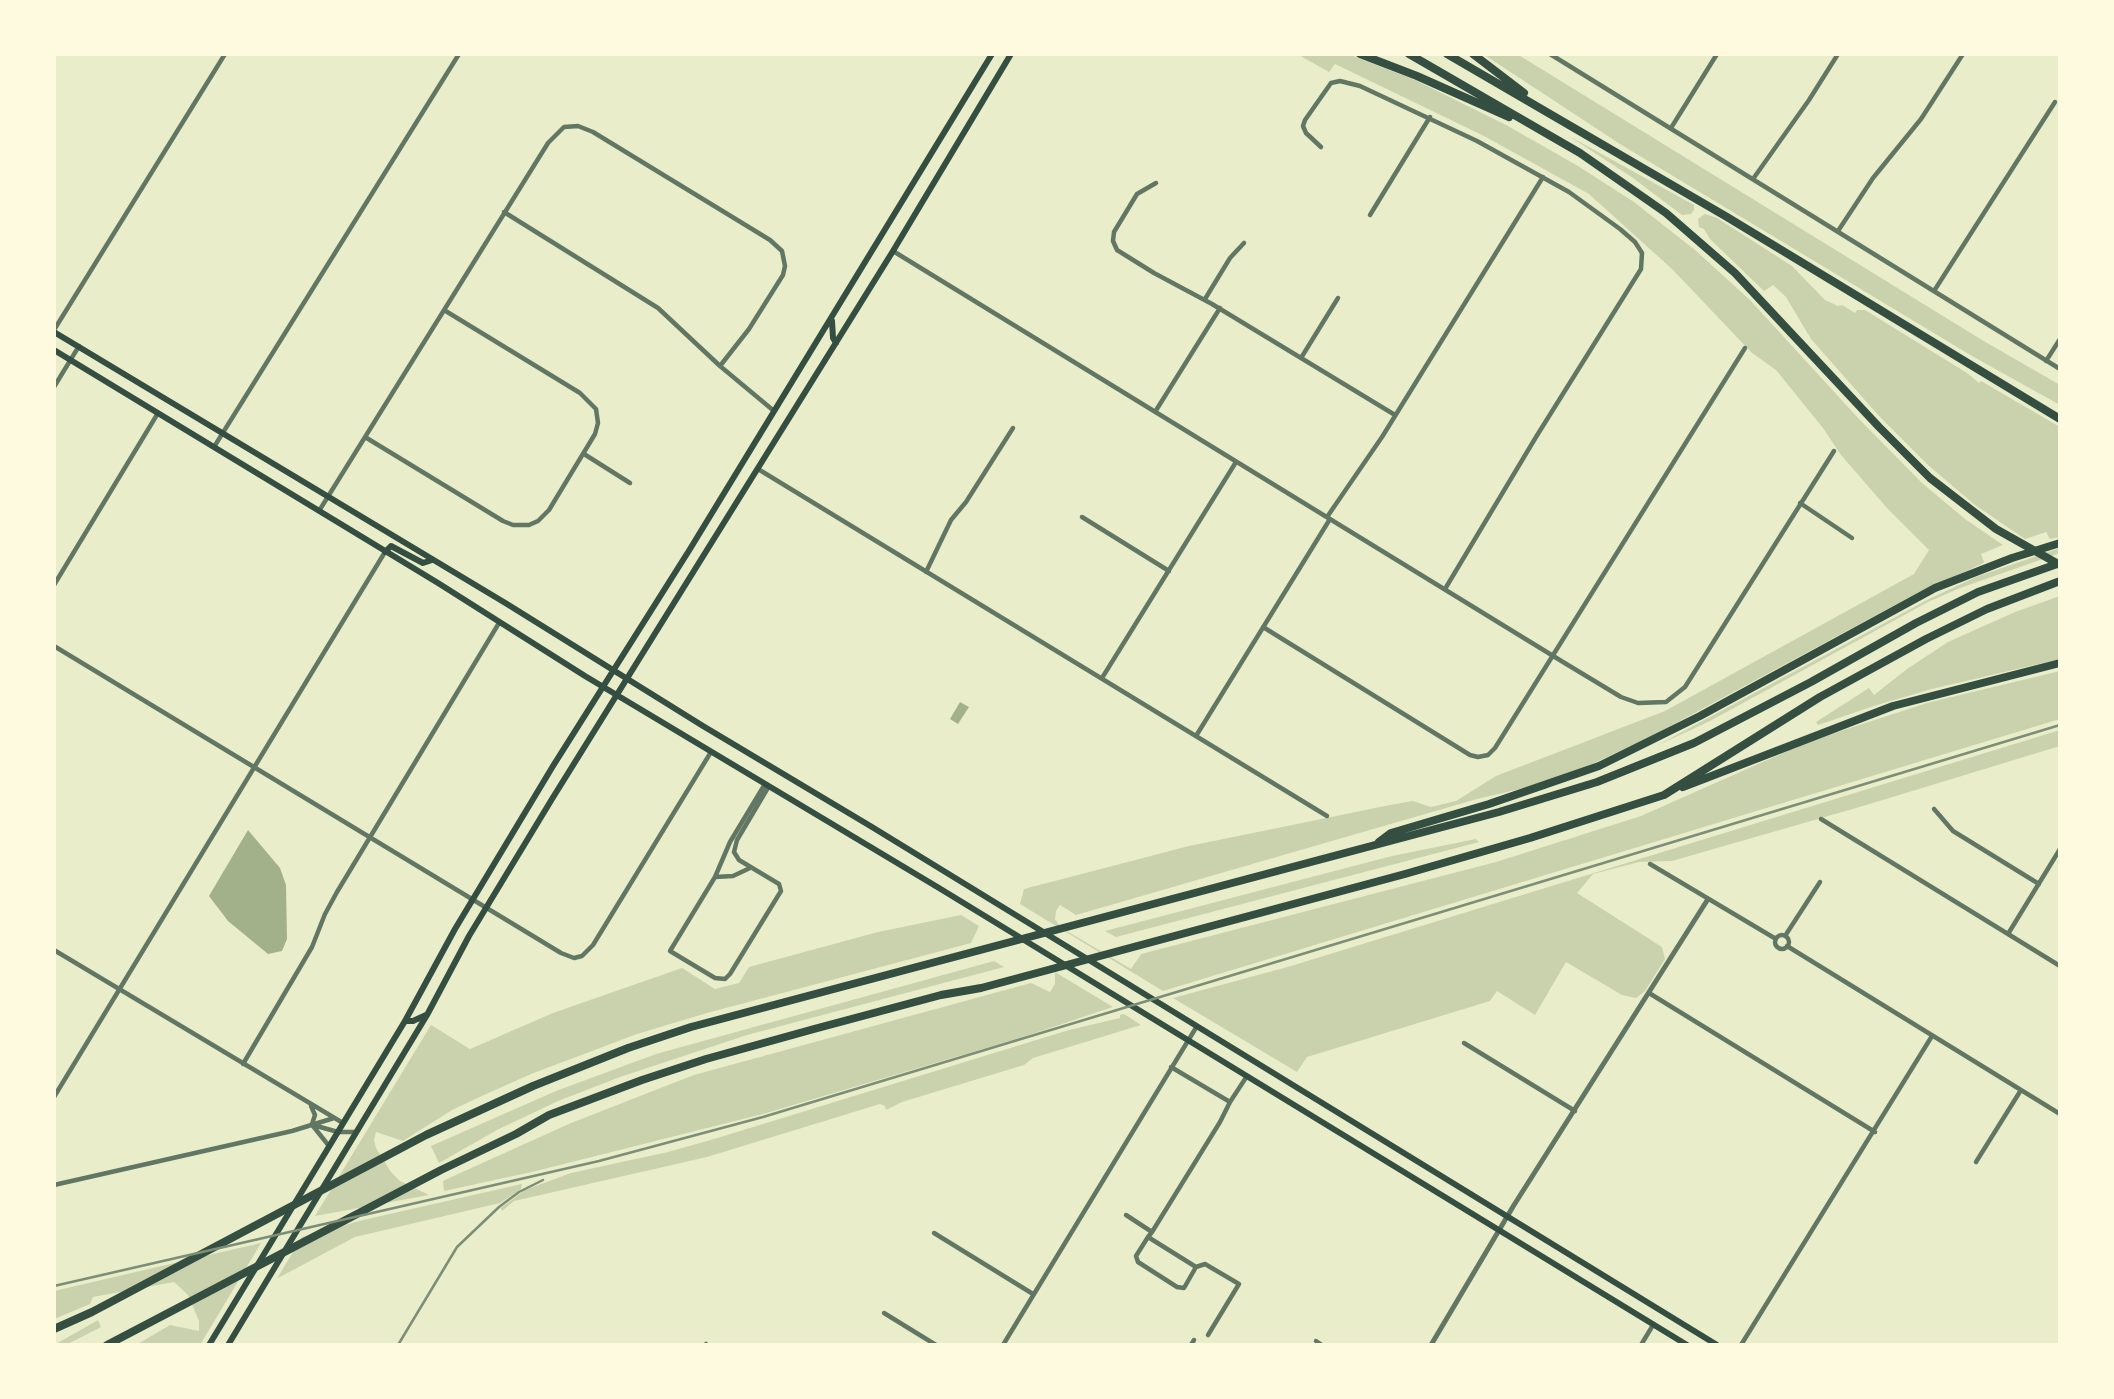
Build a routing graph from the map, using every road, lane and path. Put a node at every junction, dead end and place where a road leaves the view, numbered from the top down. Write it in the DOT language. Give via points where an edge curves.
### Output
graph roads {
  1 [pos="225,54"];
  2 [pos="459,54"];
  3 [pos="992,54"];
  4 [pos="1011,54"];
  5 [pos="1360,54"];
  6 [pos="1409,54"];
  7 [pos="1447,54"];
  8 [pos="1473,54"];
  9 [pos="1550,54"];
  10 [pos="1717,54"];
  11 [pos="1838,54"];
  12 [pos="1963,54"];
  13 [pos="2055,102"];
  14 [pos="1551,114"];
  15 [pos="1430,117"];
  16 [pos="1671,128"];
  17 [pos="1548,134"];
  18 [pos="943,135"];
  19 [pos="956,144"];
  20 [pos="1321,147"];
  21 [pos="1544,177"];
  22 [pos="1754,179"];
  23 [pos="1156,183"];
  24 [pos="504,212"];
  25 [pos="1370,215"];
  26 [pos="1838,231"];
  27 [pos="878,243"];
  28 [pos="1244,243"];
  29 [pos="892,251"];
  30 [pos="1934,291"];
  31 [pos="1338,298"];
  32 [pos="1205,299"];
  33 [pos="1220,309"];
  34 [pos="444,310"];
  35 [pos="831,319"];
  36 [pos="54,331"];
  37 [pos="2060,339"];
  38 [pos="836,343"];
  39 [pos="79,346"];
  40 [pos="1745,348"];
  41 [pos="54,350"];
  42 [pos="1301,358"];
  43 [pos="71,360"];
  44 [pos="2046,361"];
  45 [pos="720,366"];
  46 [pos="2060,369"];
  47 [pos="54,387"];
  48 [pos="166,399"];
  49 [pos="774,411"];
  50 [pos="1155,412"];
  51 [pos="158,413"];
  52 [pos="791,415"];
  53 [pos="1395,415"];
  54 [pos="2060,419"];
  55 [pos="1013,428"];
  56 [pos="223,433"];
  57 [pos="365,437"];
  58 [pos="214,447"];
  59 [pos="1834,451"];
  60 [pos="584,454"];
  61 [pos="1236,462"];
  62 [pos="758,469"];
  63 [pos="630,483"];
  64 [pos="327,497"];
  65 [pos="1800,503"];
  66 [pos="319,511"];
  67 [pos="1082,517"];
  68 [pos="1329,518"];
  69 [pos="1852,538"];
  70 [pos="2060,543"];
  71 [pos="690,549"];
  72 [pos="385,551"];
  73 [pos="704,557"];
  74 [pos="432,560"];
  75 [pos="2060,564"];
  76 [pos="1169,570"];
  77 [pos="926,572"];
  78 [pos="2060,581"];
  79 [pos="54,585"];
  80 [pos="1445,589"];
  81 [pos="499,623"];
  82 [pos="1263,627"];
  83 [pos="54,646"];
  84 [pos="1553,655"];
  85 [pos="2060,663"];
  86 [pos="613,669"];
  87 [pos="626,678"];
  88 [pos="1101,678"];
  89 [pos="602,686"];
  90 [pos="616,695"];
  91 [pos="1196,736"];
  92 [pos="711,751"];
  93 [pos="748,754"];
  94 [pos="254,767"];
  95 [pos="739,768"];
  96 [pos="767,784"];
  97 [pos="1664,795"];
  98 [pos="830,802"];
  99 [pos="1934,809"];
  100 [pos="1327,816"];
  101 [pos="821,817"];
  102 [pos="1821,819"];
  103 [pos="370,836"];
  104 [pos="1374,846"];
  105 [pos="2060,849"];
  106 [pos="1650,864"];
  107 [pos="751,867"];
  108 [pos="949,874"];
  109 [pos="715,877"];
  110 [pos="1820,882"];
  111 [pos="2039,884"];
  112 [pos="939,888"];
  113 [pos="473,899"];
  114 [pos="1708,899"];
  115 [pos="487,907"];
  116 [pos="2008,934"];
  117 [pos="1785,936"];
  118 [pos="1776,939"];
  119 [pos="1787,946"];
  120 [pos="54,950"];
  121 [pos="2060,966"];
  122 [pos="119,989"];
  123 [pos="1649,993"];
  124 [pos="427,1015"];
  125 [pos="405,1021"];
  126 [pos="1197,1026"];
  127 [pos="1932,1036"];
  128 [pos="1189,1040"];
  129 [pos="1464,1043"];
  130 [pos="243,1063"];
  131 [pos="1171,1068"];
  132 [pos="1247,1076"];
  133 [pos="1277,1077"];
  134 [pos="1268,1089"];
  135 [pos="2021,1090"];
  136 [pos="54,1097"];
  137 [pos="1230,1102"];
  138 [pos="310,1104"];
  139 [pos="1334,1111"];
  140 [pos="1575,1111"];
  141 [pos="2060,1114"];
  142 [pos="334,1118"];
  143 [pos="343,1123"];
  144 [pos="312,1125"];
  145 [pos="1325,1125"];
  146 [pos="338,1132"];
  147 [pos="357,1132"];
  148 [pos="1875,1132"];
  149 [pos="329,1146"];
  150 [pos="1976,1162"];
  151 [pos="54,1185"];
  152 [pos="1126,1215"];
  153 [pos="1508,1217"];
  154 [pos="1500,1231"];
  155 [pos="934,1233"];
  156 [pos="1150,1234"];
  157 [pos="1196,1267"];
  158 [pos="1033,1294"];
  159 [pos="884,1313"];
  160 [pos="1654,1325"];
  161 [pos="54,1329"];
  162 [pos="1208,1335"];
  163 [pos="1316,1341"];
  164 [pos="109,1343"];
  165 [pos="209,1345"];
  166 [pos="228,1345"];
  167 [pos="936,1345"];
  168 [pos="1003,1345"];
  169 [pos="1322,1345"];
  170 [pos="1432,1345"];
  171 [pos="1641,1345"];
  172 [pos="1686,1345"];
  173 [pos="1717,1345"];
  174 [pos="1741,1345"];
  1 -- 36 [label="street"];
  2 -- 56 [label="street"];
  3 -- 18 [label="main road"];
  4 -- 19 [label="main road"];
  5 -- 17 [label="highway"];
  6 -- 17 [label="highway"];
  7 -- 14 [label="highway"];
  8 -- 14 [label="highway"];
  9 -- 16 [label="street"];
  10 -- 16 [label="street"];
  11 -- 22 [label="street"];
  12 -- 26 [label="street"];
  13 -- 30 [label="street"];
  14 -- 54 [label="highway"];
  15 -- 20 [label="street" via="1360,86 1331,83 1303,126"];
  15 -- 21 [label="street"];
  15 -- 25 [label="street"];
  16 -- 22 [label="street"];
  17 -- 75 [label="highway" via="1638,192 1702,242 1763,300 1912,461 1973,513"];
  18 -- 19 [label="main road"];
  18 -- 27 [label="main road"];
  19 -- 29 [label="main road"];
  21 -- 53 [label="street"];
  21 -- 80 [label="street" via="1632,239 1642,253 1641,269"];
  22 -- 26 [label="street"];
  23 -- 32 [label="street" via="1137,194 1114,232 1115,247"];
  24 -- 34 [label="street"];
  24 -- 45 [label="street" via="658,308"];
  24 -- 45 [label="street" via="548,143 564,127 578,126 770,240 782,251 783,275"];
  26 -- 30 [label="street"];
  27 -- 29 [label="main road"];
  27 -- 35 [label="main road"];
  28 -- 32 [label="street"];
  29 -- 38 [label="main road"];
  29 -- 50 [label="street"];
  30 -- 44 [label="street"];
  31 -- 42 [label="street"];
  32 -- 33 [label="street"];
  33 -- 42 [label="street"];
  33 -- 50 [label="street"];
  34 -- 57 [label="street"];
  34 -- 60 [label="street" via="580,393 598,418"];
  35 -- 38 [label="main road"];
  35 -- 49 [label="main road"];
  36 -- 39 [label="main road"];
  37 -- 44 [label="street"];
  38 -- 52 [label="main road"];
  39 -- 43 [label="street"];
  39 -- 48 [label="main road"];
  40 -- 84 [label="street"];
  41 -- 43 [label="main road"];
  42 -- 53 [label="street"];
  43 -- 47 [label="street"];
  43 -- 51 [label="main road"];
  44 -- 46 [label="street"];
  45 -- 49 [label="street"];
  48 -- 51 [label="main road"];
  48 -- 56 [label="main road"];
  49 -- 52 [label="main road"];
  49 -- 71 [label="main road"];
  50 -- 61 [label="street"];
  51 -- 58 [label="main road"];
  51 -- 79 [label="street"];
  52 -- 62 [label="main road"];
  53 -- 68 [label="street"];
  55 -- 77 [label="street" via="951,520"];
  56 -- 58 [label="street"];
  56 -- 64 [label="main road"];
  57 -- 60 [label="street" via="513,525 529,525 546,514"];
  57 -- 64 [label="street"];
  58 -- 66 [label="main road"];
  59 -- 65 [label="street"];
  60 -- 63 [label="street"];
  61 -- 68 [label="street"];
  61 -- 76 [label="street"];
  62 -- 73 [label="main road"];
  62 -- 77 [label="street"];
  64 -- 66 [label="street"];
  64 -- 74 [label="main road"];
  65 -- 69 [label="street"];
  65 -- 84 [label="street" via="1678,695 1660,704 1638,704"];
  66 -- 72 [label="main road"];
  67 -- 76 [label="street"];
  68 -- 80 [label="street"];
  68 -- 82 [label="street"];
  70 -- 104 [label="highway" via="1935,587 1600,766 1391,833"];
  71 -- 73 [label="main road"];
  71 -- 86 [label="main road"];
  72 -- 74 [label="main road" via="391,546 419,562"];
  72 -- 81 [label="main road"];
  72 -- 94 [label="street"];
  73 -- 87 [label="main road"];
  74 -- 86 [label="main road"];
  75 -- 104 [label="highway" via="1953,604 1694,743 1597,782"];
  76 -- 88 [label="street"];
  77 -- 88 [label="street"];
  78 -- 97 [label="highway" via="1926,639 1820,697"];
  80 -- 84 [label="street"];
  81 -- 89 [label="main road"];
  81 -- 103 [label="street"];
  82 -- 84 [label="street" via="1476,757 1495,748"];
  82 -- 91 [label="street"];
  83 -- 94 [label="street"];
  85 -- 97 [label="highway" via="1893,706"];
  86 -- 87 [label="main road"];
  86 -- 89 [label="main road"];
  87 -- 90 [label="main road"];
  87 -- 93 [label="main road"];
  88 -- 91 [label="street"];
  89 -- 90 [label="main road"];
  89 -- 113 [label="main road"];
  90 -- 92 [label="main road"];
  90 -- 115 [label="main road"];
  91 -- 100 [label="street"];
  92 -- 95 [label="main road"];
  92 -- 115 [label="street" via="593,945 578,958 561,953"];
  93 -- 95 [label="main road"];
  93 -- 98 [label="main road"];
  94 -- 103 [label="street"];
  94 -- 122 [label="street"];
  95 -- 96 [label="main road"];
  96 -- 101 [label="main road"];
  96 -- 107 [label="street" via="735,844 736,856"];
  96 -- 109 [label="street"];
  97 -- 164 [label="highway" via="1530,838 814,1028 642,1080 549,1115"];
  98 -- 101 [label="main road"];
  98 -- 108 [label="main road"];
  99 -- 111 [label="street" via="1953,831"];
  101 -- 112 [label="main road"];
  102 -- 116 [label="street"];
  103 -- 113 [label="street"];
  103 -- 130 [label="street" via="331,902 312,947"];
  104 -- 161 [label="highway" via="653,1040 533,1086 426,1135"];
  105 -- 111 [label="street"];
  106 -- 114 [label="street"];
  107 -- 109 [label="street" via="733,876"];
  107 -- 109 [label="street" via="779,884 781,891 730,974 721,979 670,951"];
  108 -- 112 [label="main road"];
  108 -- 126 [label="main road"];
  110 -- 117 [label="street"];
  111 -- 116 [label="street"];
  112 -- 128 [label="main road"];
  113 -- 115 [label="street"];
  113 -- 125 [label="main road"];
  114 -- 118 [label="street"];
  114 -- 123 [label="street"];
  115 -- 124 [label="main road"];
  116 -- 121 [label="street"];
  117 -- 118 [label="street"];
  117 -- 119 [label="street"];
  118 -- 119 [label="street" via="1778,948"];
  119 -- 127 [label="street"];
  120 -- 122 [label="street"];
  122 -- 130 [label="street"];
  122 -- 136 [label="street"];
  123 -- 140 [label="street"];
  123 -- 148 [label="street"];
  124 -- 125 [label="main road"];
  124 -- 147 [label="main road"];
  125 -- 143 [label="main road"];
  126 -- 128 [label="street"];
  126 -- 133 [label="main road"];
  127 -- 135 [label="street"];
  127 -- 148 [label="street"];
  128 -- 131 [label="street"];
  128 -- 132 [label="main road"];
  129 -- 140 [label="street"];
  130 -- 138 [label="street"];
  131 -- 137 [label="street"];
  131 -- 158 [label="street"];
  132 -- 134 [label="main road"];
  132 -- 137 [label="street"];
  133 -- 134 [label="main road"];
  133 -- 139 [label="main road"];
  134 -- 145 [label="main road"];
  135 -- 141 [label="street"];
  135 -- 150 [label="street"];
  137 -- 156 [label="street"];
  138 -- 142 [label="street"];
  138 -- 144 [label="street" via="315,1115"];
  139 -- 145 [label="main road"];
  139 -- 153 [label="main road"];
  140 -- 153 [label="street"];
  142 -- 143 [label="street"];
  142 -- 144 [label="street"];
  143 -- 146 [label="main road"];
  143 -- 147 [label="main road"];
  144 -- 146 [label="street"];
  144 -- 149 [label="street"];
  144 -- 151 [label="street"];
  145 -- 154 [label="main road"];
  146 -- 147 [label="street"];
  146 -- 149 [label="main road"];
  147 -- 166 [label="main road"];
  148 -- 174 [label="street"];
  149 -- 165 [label="main road"];
  152 -- 156 [label="street"];
  153 -- 154 [label="street"];
  153 -- 173 [label="main road"];
  154 -- 160 [label="main road"];
  154 -- 170 [label="street"];
  155 -- 158 [label="street"];
  156 -- 157 [label="street"];
  156 -- 157 [label="street" via="1136,1256 1138,1262 1184,1288"];
  157 -- 162 [label="street" via="1205,1264 1239,1284"];
  158 -- 168 [label="street"];
  159 -- 167 [label="street"];
  160 -- 171 [label="street"];
  160 -- 172 [label="main road"];
  163 -- 169 [label="street"];
}
